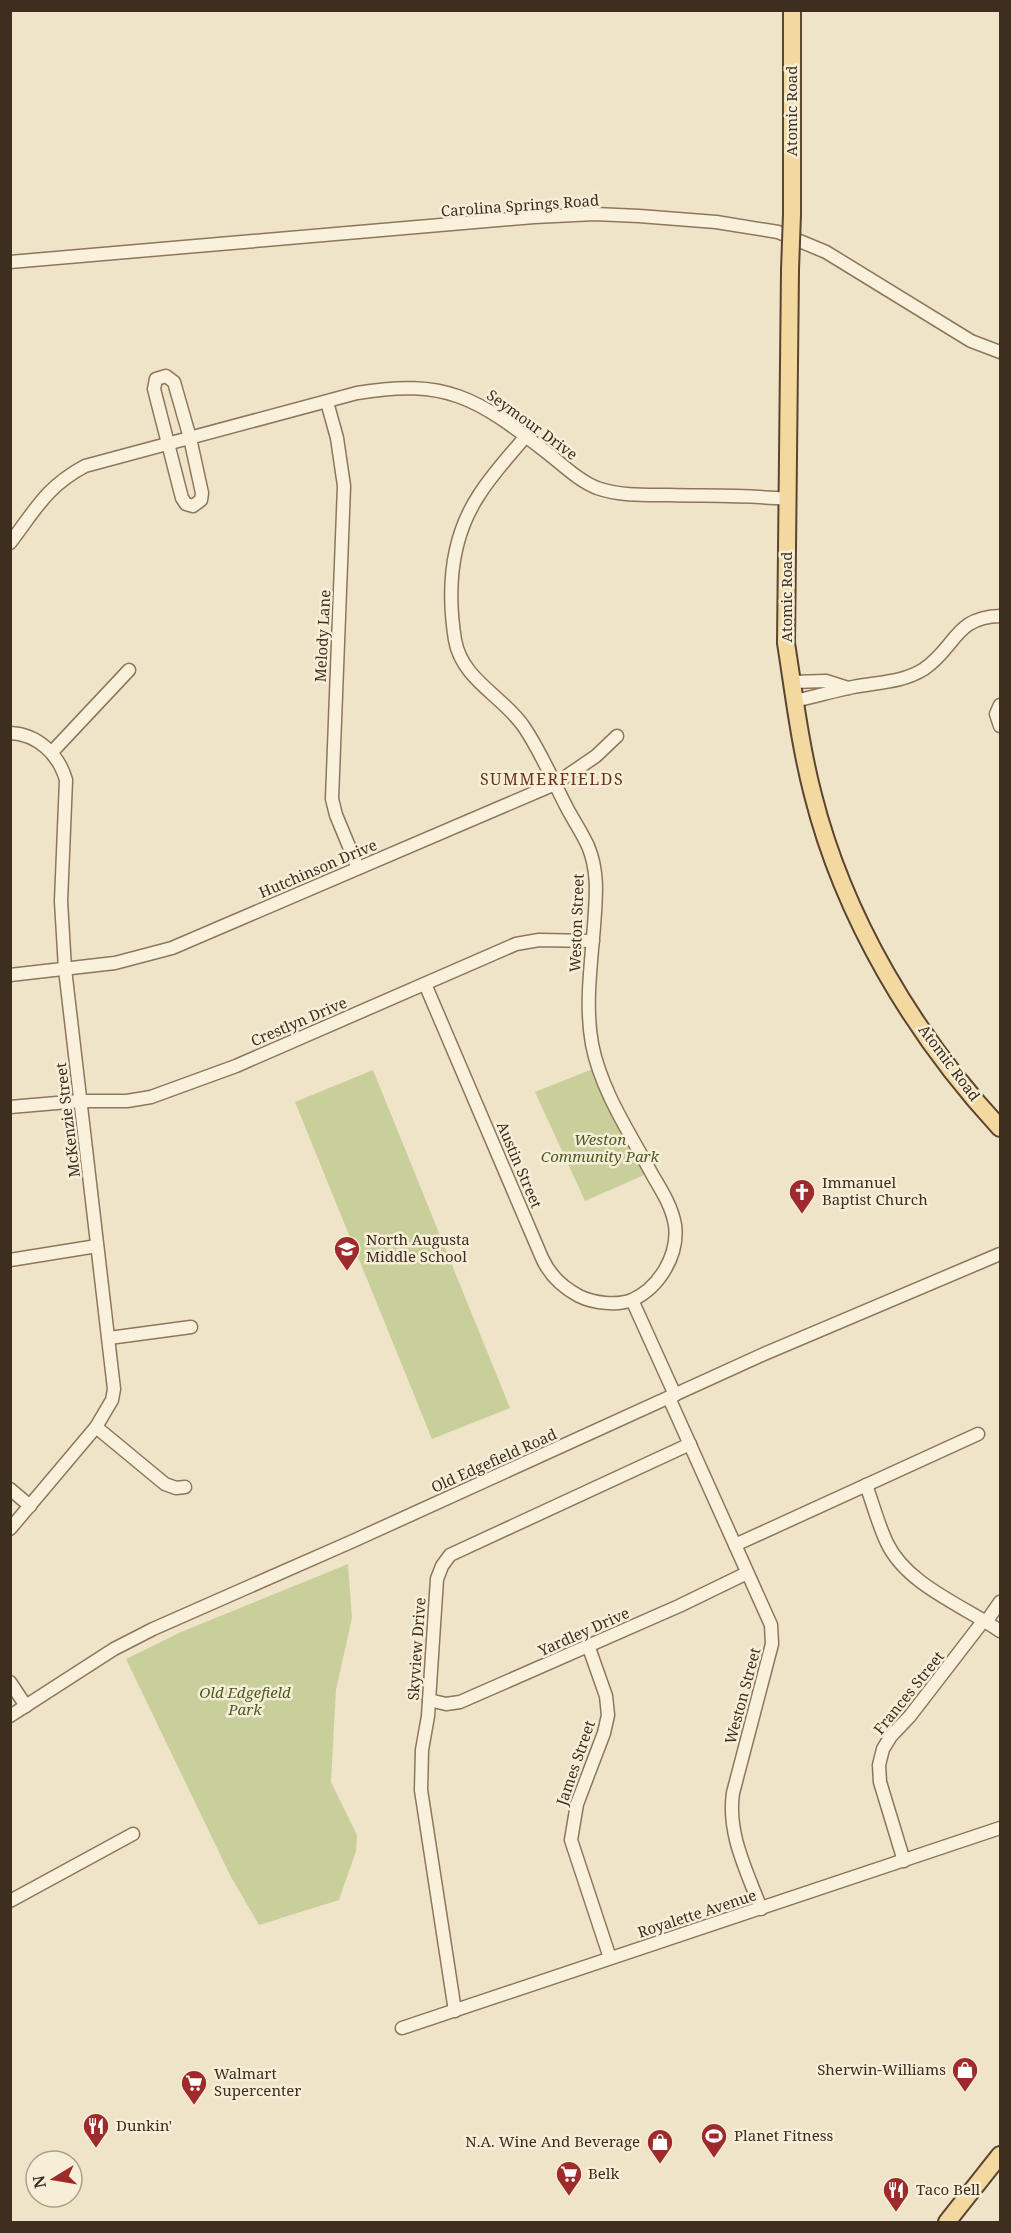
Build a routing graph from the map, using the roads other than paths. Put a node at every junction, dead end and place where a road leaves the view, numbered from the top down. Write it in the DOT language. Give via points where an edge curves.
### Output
graph roads {
  1 [pos="792,10"];
  2 [pos="10,262"];
  3 [pos="1000,352"];
  4 [pos="327,402"];
  5 [pos="526,436"];
  6 [pos="189,438"];
  7 [pos="169,443"];
  8 [pos="788,499"];
  9 [pos="10,543"];
  10 [pos="1000,616"];
  11 [pos="129,670"];
  12 [pos="792,682"];
  13 [pos="852,687"];
  14 [pos="794,701"];
  15 [pos="1000,705"];
  16 [pos="1000,726"];
  17 [pos="10,733"];
  18 [pos="617,736"];
  19 [pos="52,752"];
  20 [pos="555,784"];
  21 [pos="358,868"];
  22 [pos="593,940"];
  23 [pos="65,969"];
  24 [pos="10,975"];
  25 [pos="425,984"];
  26 [pos="80,1101"];
  27 [pos="10,1107"];
  28 [pos="1000,1128"];
  29 [pos="98,1246"];
  30 [pos="1000,1254"];
  31 [pos="10,1260"];
  32 [pos="632,1300"];
  33 [pos="191,1327"];
  34 [pos="109,1338"];
  35 [pos="672,1396"];
  36 [pos="96,1427"];
  37 [pos="978,1434"];
  38 [pos="690,1444"];
  39 [pos="866,1485"];
  40 [pos="185,1487"];
  41 [pos="10,1489"];
  42 [pos="30,1506"];
  43 [pos="10,1529"];
  44 [pos="735,1545"];
  45 [pos="747,1573"];
  46 [pos="1000,1602"];
  47 [pos="985,1621"];
  48 [pos="1000,1631"];
  49 [pos="588,1645"];
  50 [pos="10,1682"];
  51 [pos="429,1700"];
  52 [pos="26,1706"];
  53 [pos="12,1713"];
  54 [pos="1000,1828"];
  55 [pos="133,1834"];
  56 [pos="904,1861"];
  57 [pos="10,1901"];
  58 [pos="761,1909"];
  59 [pos="610,1958"];
  60 [pos="455,2011"];
  61 [pos="402,2028"];
  62 [pos="1000,2155"];
  63 [pos="947,2221"];
  1 -- 8 [label="main road, Atomic Road, bridge"];
  2 -- 3 [label="street, Carolina Springs Road" via="534,217 595,214 677,218 761,228 800,240 971,341"];
  4 -- 5 [label="street, Seymour Drive" via="385,388 437,390 476,402"];
  4 -- 6 [label="street, Seymour Drive"];
  4 -- 21 [label="street, Melody Lane" via="344,486 332,799"];
  5 -- 8 [label="street, Seymour Drive" via="577,476 608,491 644,496"];
  5 -- 20 [label="street, Weston Street" via="480,492 466,517 454,552 451,592 455,638 465,666 520,721"];
  6 -- 7 [label="street, Seymour Drive"];
  6 -- 7 [label="street" via="202,493 196,505 186,504 182,498"];
  6 -- 7 [label="street" via="174,382 162,376 156,379 154,389"];
  7 -- 9 [label="street, Seymour Drive" via="85,466 67,476 39,502"];
  8 -- 12 [label="main road, Atomic Road" via="785,633"];
  10 -- 13 [label="street" via="966,624 929,664 912,674 895,681"];
  11 -- 19 [label="street"];
  12 -- 13 [label="street" via="820,681"];
  12 -- 14 [label="main road, Atomic Road"];
  13 -- 14 [label="street"];
  14 -- 28 [label="main road, Atomic Road" via="813,796 829,846 882,966 954,1072"];
  15 -- 16 [label="street" via="996,714"];
  17 -- 19 [label="street" via="30,738"];
  18 -- 20 [label="street, Hutchinson Drive"];
  19 -- 23 [label="street, McKenzie Street" via="64,772 67,789 61,901"];
  20 -- 21 [label="street, Hutchinson Drive"];
  20 -- 22 [label="street, Weston Street" via="593,861"];
  21 -- 23 [label="street, Hutchinson Drive" via="154,954"];
  22 -- 25 [label="street, Crestlyn Drive" via="527,941"];
  22 -- 32 [label="street, Weston Street" via="589,1008 596,1061 675,1226 671,1255 663,1273"];
  23 -- 24 [label="street, Hutchinson Drive"];
  23 -- 26 [label="street, McKenzie Street"];
  25 -- 26 [label="street, Crestlyn Drive" via="236,1066 151,1097"];
  25 -- 32 [label="street, Austin Street" via="551,1274 587,1299 615,1303"];
  26 -- 27 [label="street, Crestlyn Drive"];
  26 -- 29 [label="street, McKenzie Street"];
  29 -- 31 [label="street"];
  29 -- 34 [label="street, McKenzie Street"];
  30 -- 35 [label="street, Old Edgefield Road"];
  32 -- 35 [label="street, Weston Street"];
  33 -- 34 [label="street"];
  34 -- 36 [label="street, McKenzie Street" via="114,1395"];
  35 -- 38 [label="street, Weston Street"];
  35 -- 52 [label="street, Old Edgefield Road" via="136,1637"];
  36 -- 40 [label="street" via="165,1484"];
  36 -- 42 [label="street, McKenzie Street"];
  37 -- 39 [label="street"];
  38 -- 44 [label="street, Weston Street"];
  38 -- 51 [label="street, Skyview Drive" via="450,1555 437,1579"];
  39 -- 44 [label="street"];
  39 -- 47 [label="street" via="887,1543 900,1563 917,1579"];
  41 -- 42 [label="street"];
  42 -- 43 [label="street, McKenzie Street"];
  44 -- 45 [label="street, Weston Street"];
  45 -- 49 [label="street, Yardley Drive"];
  45 -- 58 [label="street, Weston Street" via="768,1618 772,1644 731,1814 734,1836"];
  46 -- 47 [label="street, Frances Street"];
  47 -- 48 [label="street"];
  47 -- 56 [label="street, Frances Street" via="883,1749 880,1782"];
  49 -- 51 [label="street, Yardley Drive" via="460,1702"];
  49 -- 59 [label="street, James Street" via="606,1696 608,1715 577,1804 571,1840"];
  50 -- 52 [label="street"];
  51 -- 60 [label="street, Skyview Drive" via="421,1790"];
  52 -- 53 [label="street, Old Edgefield Road"];
  54 -- 56 [label="street, Royalette Avenue"];
  55 -- 57 [label="street"];
  56 -- 58 [label="street, Royalette Avenue"];
  58 -- 59 [label="street, Royalette Avenue"];
  59 -- 60 [label="street, Royalette Avenue"];
  60 -- 61 [label="street, Royalette Avenue"];
  62 -- 63 [label="main road"];
}
